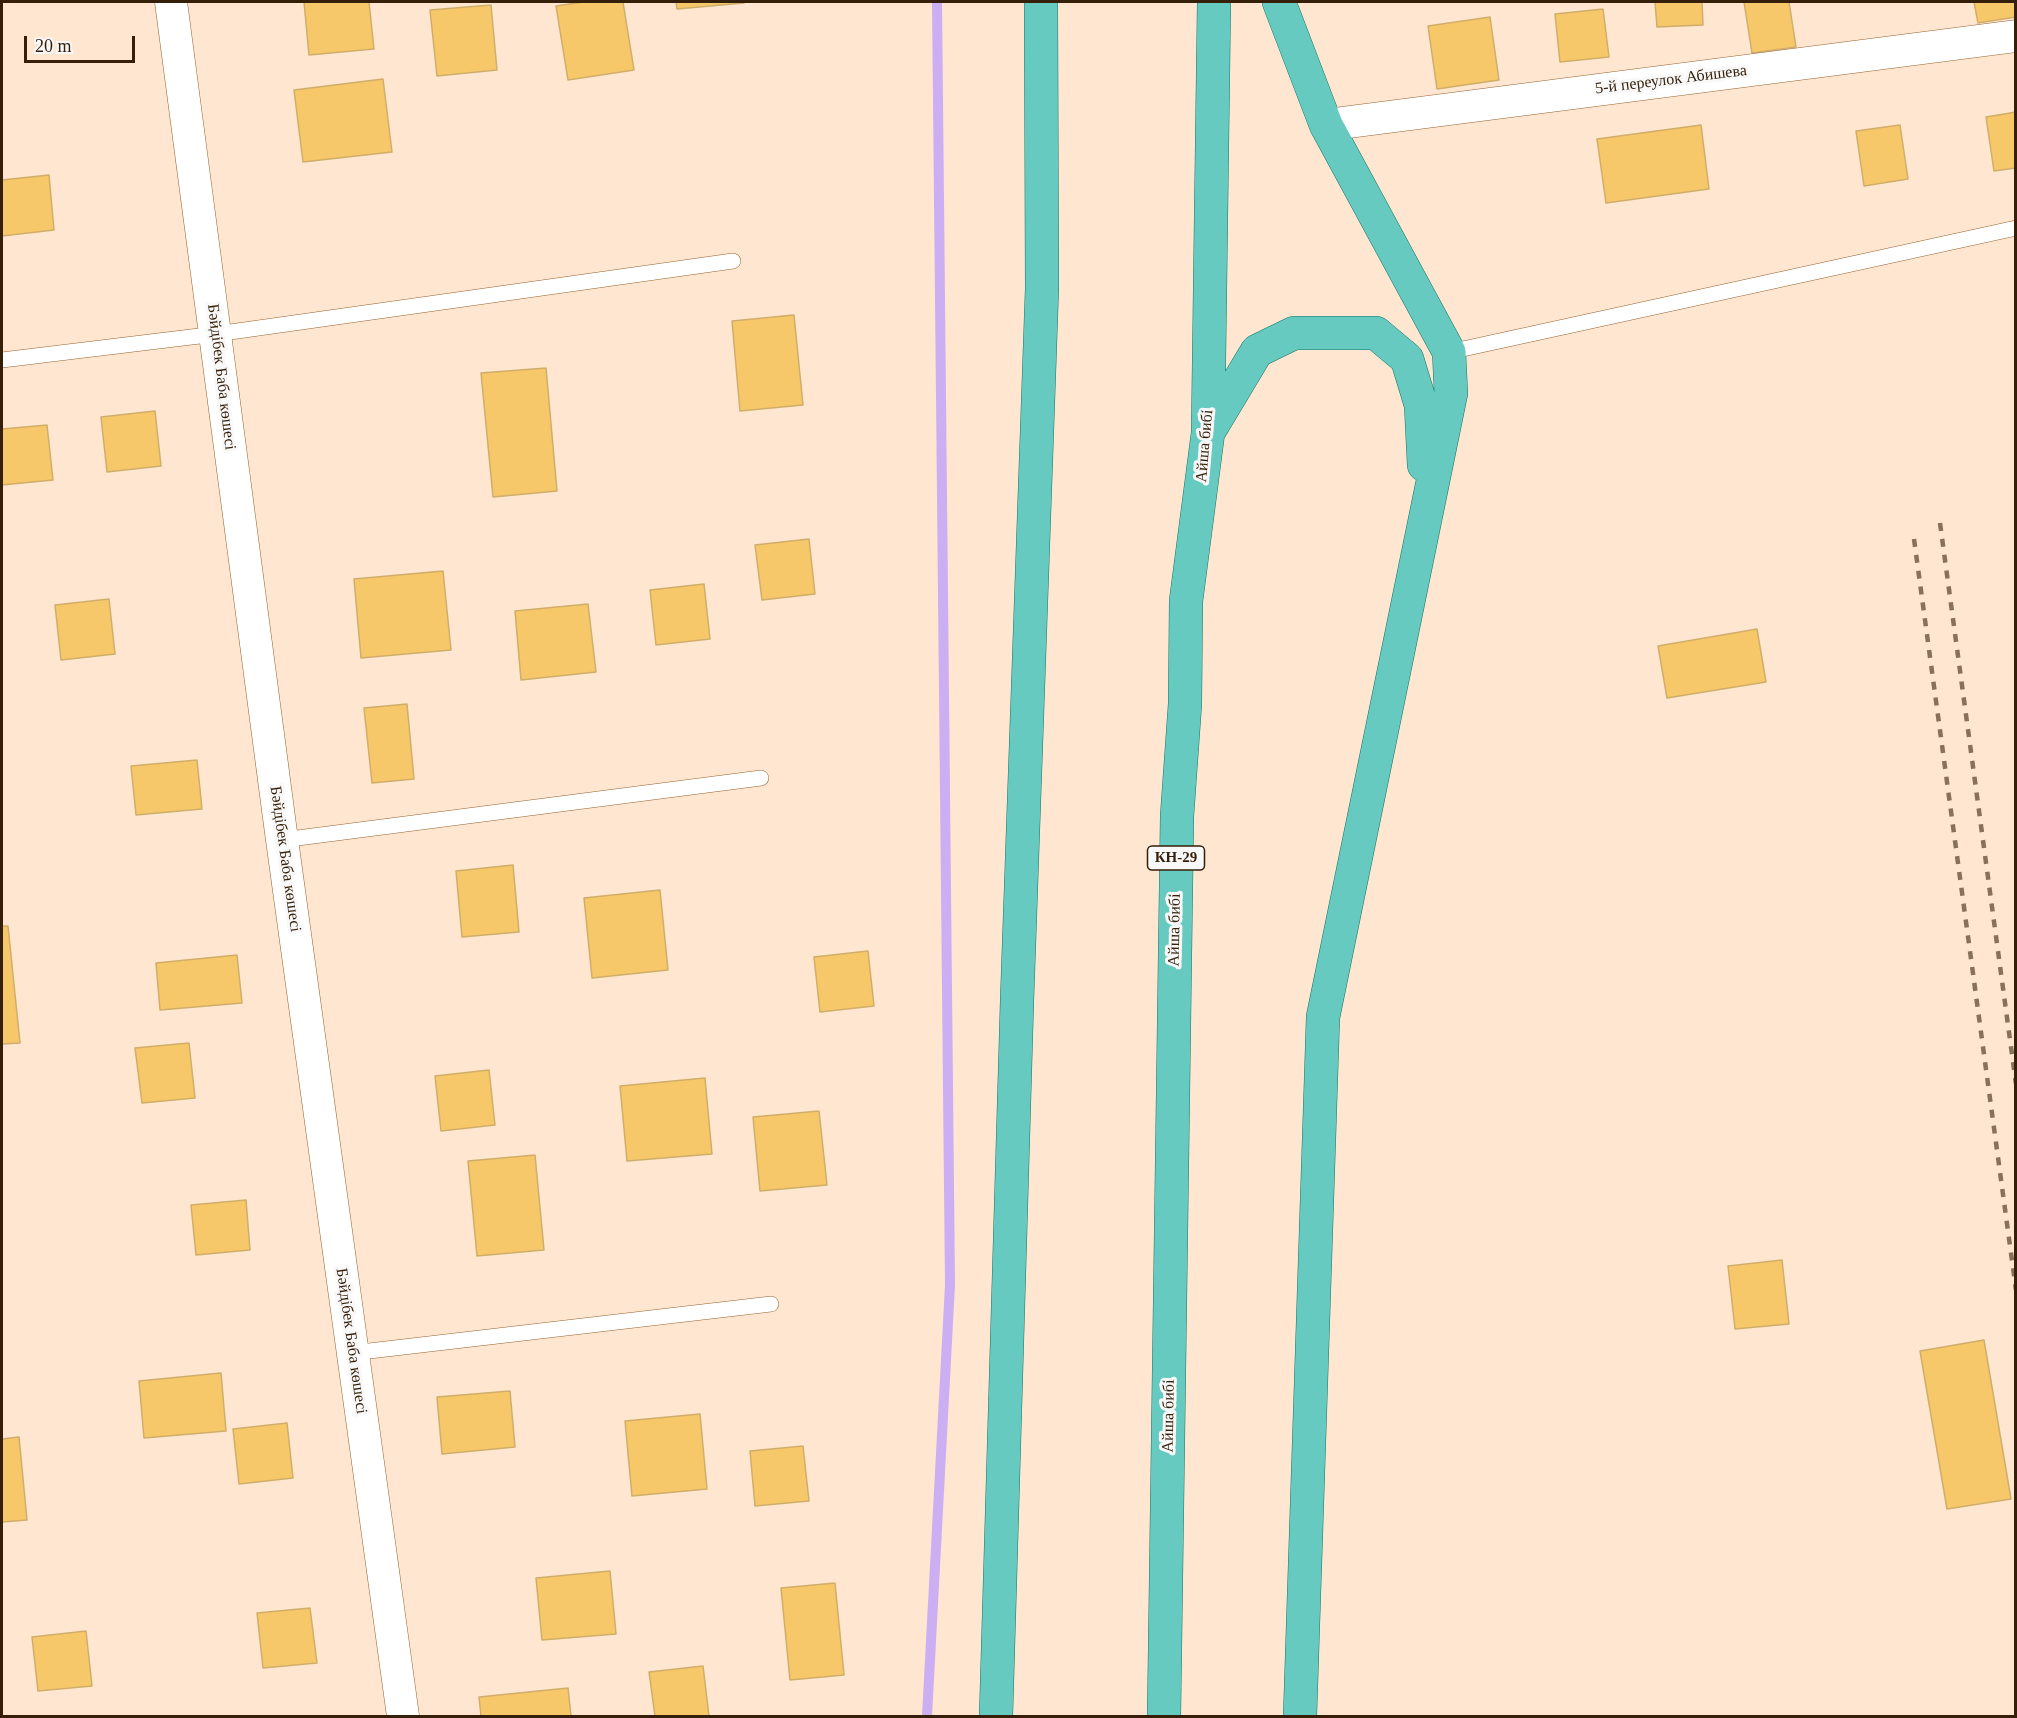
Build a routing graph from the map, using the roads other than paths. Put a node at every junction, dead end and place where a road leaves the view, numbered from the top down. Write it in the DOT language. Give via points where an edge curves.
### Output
graph roads {
  1 [pos="171,2"];
  2 [pos="1041,2"];
  3 [pos="1214,2"];
  4 [pos="1279,2"];
  5 [pos="2016,36"];
  6 [pos="1326,125"];
  7 [pos="2016,228"];
  8 [pos="733,261"];
  9 [pos="216,334"];
  10 [pos="1449,352"];
  11 [pos="2,360"];
  12 [pos="1208,433"];
  13 [pos="1426,510"];
  14 [pos="761,778"];
  15 [pos="282,840"];
  16 [pos="771,1304"];
  17 [pos="352,1353"];
  18 [pos="402,1716"];
  19 [pos="996,1716"];
  20 [pos="1164,1716"];
  21 [pos="1300,1716"];
  1 -- 9 [label="street, Бәйдібек Баба көшесі"];
  2 -- 19 [label="main road" via="1042,288"];
  3 -- 12 [label="main road, Айша бибі / КН-29"];
  4 -- 6 [label="main road"];
  5 -- 6 [label="street, 5-й переулок Абишева"];
  6 -- 10 [label="main road"];
  7 -- 10 [label="lane"];
  8 -- 9 [label="lane"];
  9 -- 11 [label="lane"];
  9 -- 15 [label="street, Бәйдібек Баба көшесі"];
  10 -- 13 [label="main road" via="1451,393"];
  12 -- 13 [label="main road" via="1257,351 1294,333 1376,333 1407,359 1421,405"];
  12 -- 20 [label="main road, Айша бибі / КН-29" via="1186,601 1185,704 1177,816"];
  13 -- 21 [label="main road" via="1323,1017"];
  14 -- 15 [label="lane"];
  15 -- 17 [label="street, Бәйдібек Баба көшесі"];
  16 -- 17 [label="lane"];
  17 -- 18 [label="street, Бәйдібек Баба көшесі"];
}
